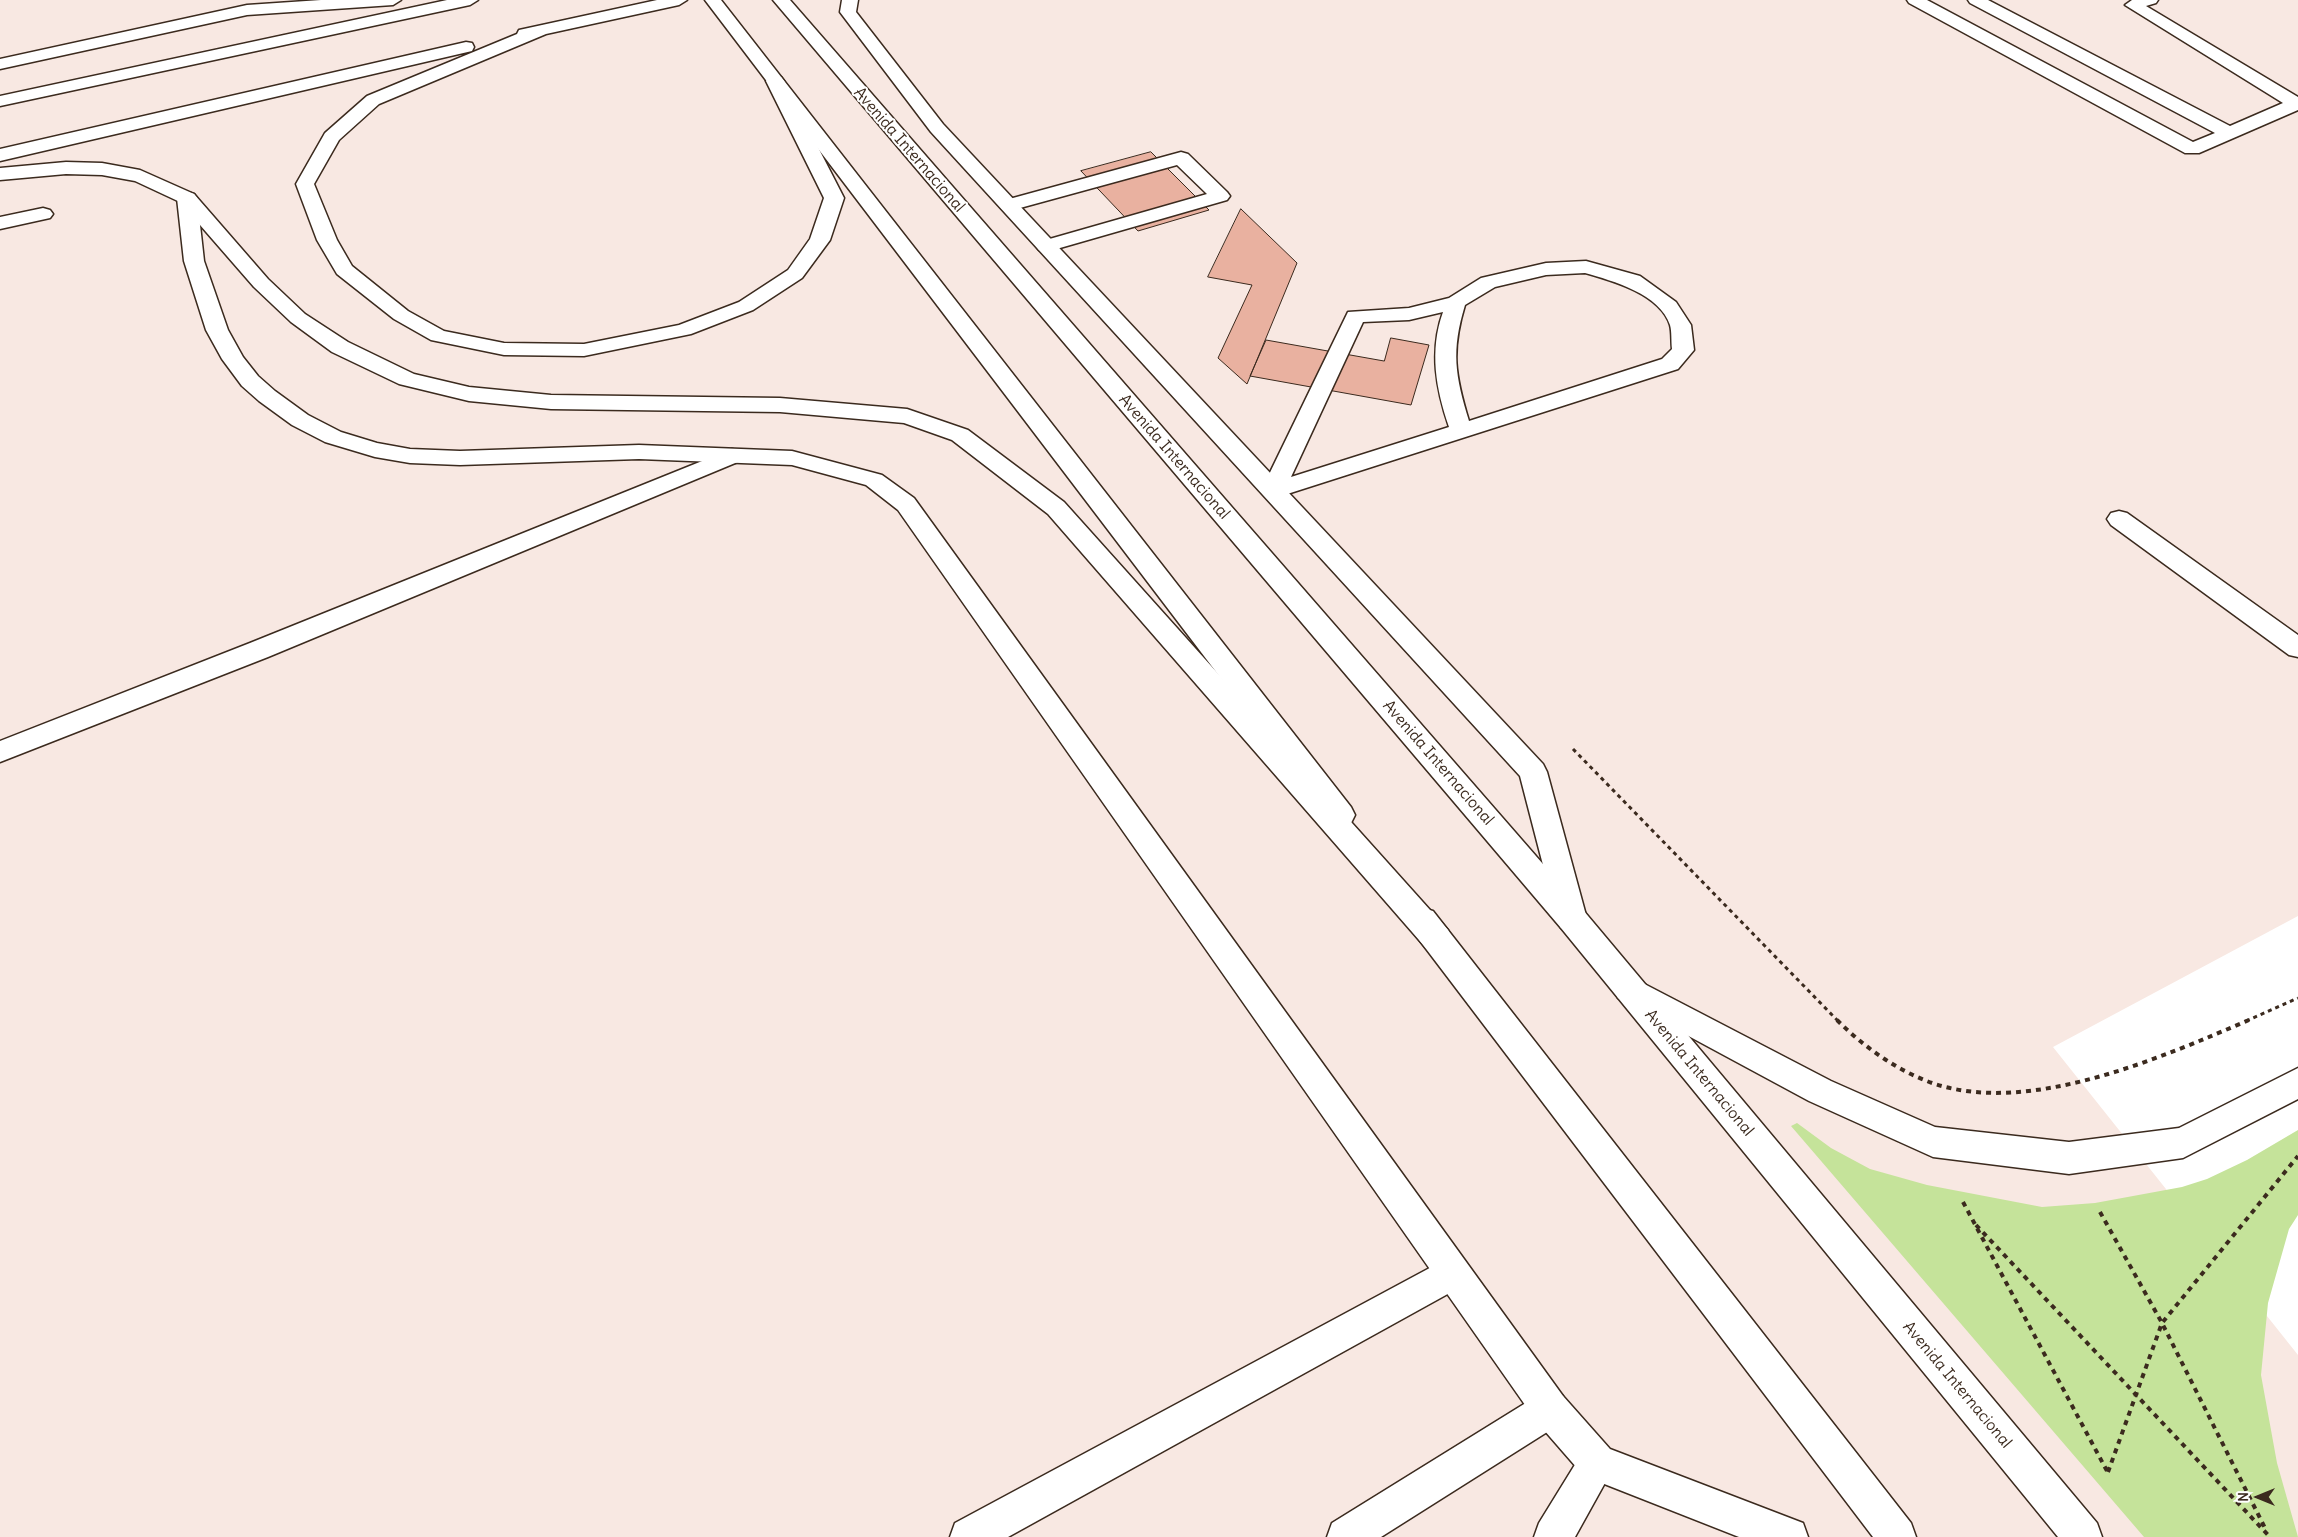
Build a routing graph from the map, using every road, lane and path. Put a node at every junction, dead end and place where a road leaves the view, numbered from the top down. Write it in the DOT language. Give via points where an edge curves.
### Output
graph roads {
  1 [pos="393,0"];
  2 [pos="411,0"];
  3 [pos="470,0"];
  4 [pos="679,0"];
  5 [pos="850,0"];
  6 [pos="1915,0"];
  7 [pos="1976,0"];
  8 [pos="2150,0"];
  9 [pos="782,1"];
  10 [pos="720,9"];
  11 [pos="2000,12"];
  12 [pos="1960,24"];
  13 [pos="542,30"];
  14 [pos="0,64"];
  15 [pos="143,70"];
  16 [pos="775,81"];
  17 [pos="0,101"];
  18 [pos="2297,105"];
  19 [pos="2230,133"];
  20 [pos="0,156"];
  21 [pos="0,174"];
  22 [pos="187,198"];
  23 [pos="1009,205"];
  24 [pos="43,214"];
  25 [pos="0,223"];
  26 [pos="1046,246"];
  27 [pos="1456,302"];
  28 [pos="1461,431"];
  29 [pos="732,456"];
  30 [pos="1273,491"];
  31 [pos="2119,519"];
  32 [pos="2298,648"];
  33 [pos="1567,744"];
  34 [pos="0,752"];
  35 [pos="1572,919"];
  36 [pos="1437,939"];
  37 [pos="1629,989"];
  38 [pos="2298,998"];
  39 [pos="2298,1083"];
  40 [pos="2298,1156"];
  41 [pos="1963,1202"];
  42 [pos="2100,1212"];
  43 [pos="1976,1225"];
  44 [pos="1452,1273"];
  45 [pos="2162,1323"];
  46 [pos="2136,1395"];
  47 [pos="1550,1410"];
  48 [pos="1597,1463"];
  49 [pos="2269,1536"];
  50 [pos="969,1537"];
  51 [pos="1346,1537"];
  52 [pos="1553,1537"];
  53 [pos="1789,1537"];
  54 [pos="1897,1537"];
  55 [pos="2083,1537"];
  1 -- 14 [label="main road" via="247,10"];
  2 -- 15 [label="main road" via="213,45"];
  3 -- 15 [label="main road"];
  4 -- 13 [label="main road"];
  5 -- 23 [label="main road" via="848,12 937,128"];
  6 -- 12 [label="main road"];
  7 -- 11 [label="main road"];
  8 -- 18 [label="main road" via="2133,5"];
  9 -- 35 [label="main road, Avenida Internacional"];
  10 -- 16 [label="main road"];
  11 -- 12 [label="main road"];
  11 -- 19 [label="main road"];
  12 -- 19 [label="main road" via="2192,149"];
  13 -- 16 [label="main road" via="373,100 331,137 305,184 327,240 344,270 401,315 438,336 504,349 584,350 684,330 746,306 795,274 820,240 834,198"];
  13 -- 20 [label="main road"];
  15 -- 17 [label="main road"];
  16 -- 36 [label="main road"];
  18 -- 19 [label="main road"];
  21 -- 22 [label="main road" via="66,168 102,169 140,176"];
  22 -- 29 [label="main road" via="194,260 217,330 233,359 267,396 300,420 333,437 375,450 410,456 460,458 639,452"];
  22 -- 36 [label="main road" via="261,283 298,318 340,347 407,379 468,394 550,402 780,405 907,416 960,435 1056,508"];
  23 -- 26 [label="main road"];
  23 -- 26 [label="main road" via="1181,158 1220,196"];
  24 -- 25 [label="main road"];
  26 -- 30 [label="main road"];
  27 -- 28 [label="main road" via="1446,334 1445,357"];
  27 -- 28 [label="main road" via="1488,282 1546,270 1586,267 1633,280 1669,306 1680,325 1683,350 1670,364"];
  27 -- 30 [label="main road" via="1409,314 1355,316"];
  28 -- 30 [label="main road"];
  29 -- 34 [label="main road" via="259,650"];
  29 -- 44 [label="main road" via="792,458 874,480 906,504"];
  30 -- 35 [label="main road" via="1533,772"];
  31 -- 32 [label="main road"];
  33 -- 38 [label="path" via="1858,1040 1895,1068 1947,1087 2006,1093 2060,1086 2134,1066"];
  35 -- 37 [label="main road, Avenida Internacional"];
  36 -- 54 [label="main road"];
  37 -- 39 [label="main road" via="1820,1091 1933,1142 2069,1158 2183,1142"];
  37 -- 55 [label="main road, Avenida Internacional"];
  40 -- 45 [label="path"];
  41 -- 43 [label="path"];
  42 -- 45 [label="path"];
  43 -- 46 [label="path"];
  43 -- 46 [label="path" via="2108,1472"];
  44 -- 47 [label="main road"];
  44 -- 50 [label="main road"];
  45 -- 46 [label="path"];
  45 -- 49 [label="path"];
  46 -- 49 [label="path"];
  47 -- 48 [label="main road"];
  47 -- 51 [label="main road"];
  48 -- 52 [label="main road"];
  48 -- 53 [label="main road"];
}
